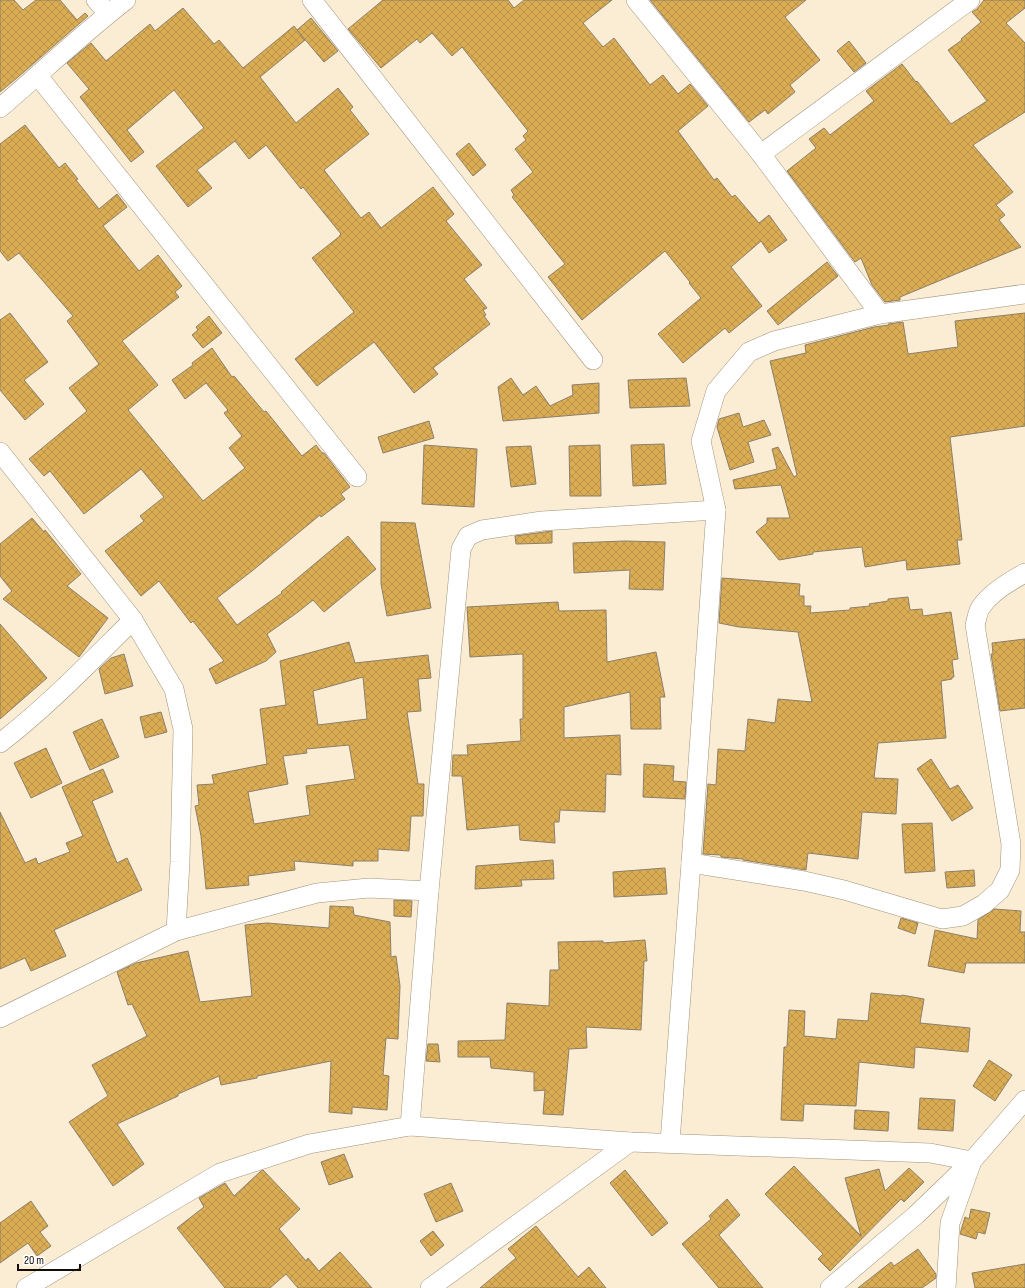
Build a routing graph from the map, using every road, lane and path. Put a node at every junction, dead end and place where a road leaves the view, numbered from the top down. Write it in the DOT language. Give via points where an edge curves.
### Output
graph roads {
  1 [pos="126,0"];
  2 [pos="312,0"];
  3 [pos="636,0"];
  4 [pos="970,0"];
  5 [pos="102,7"];
  6 [pos="38,76"];
  7 [pos="0,108"];
  8 [pos="761,154"];
  9 [pos="1025,294"];
  10 [pos="880,314"];
  11 [pos="593,360"];
  12 [pos="0,452"];
  13 [pos="357,477"];
  14 [pos="716,510"];
  15 [pos="1025,573"];
  16 [pos="133,620"];
  17 [pos="0,743"];
  18 [pos="691,863"];
  19 [pos="428,891"];
  20 [pos="176,931"];
  21 [pos="0,1018"];
  22 [pos="1025,1100"];
  23 [pos="410,1126"];
  24 [pos="630,1142"];
  25 [pos="670,1142"];
  26 [pos="972,1161"];
  27 [pos="26,1288"];
  28 [pos="430,1288"];
  29 [pos="830,1288"];
  30 [pos="946,1288"];
  1 -- 5 [label="street"];
  2 -- 11 [label="street"];
  3 -- 8 [label="street"];
  4 -- 8 [label="street"];
  5 -- 6 [label="street"];
  6 -- 7 [label="street"];
  6 -- 13 [label="street"];
  8 -- 10 [label="street"];
  9 -- 10 [label="street"];
  10 -- 14 [label="street" via="774,341 749,352 716,391 701,441"];
  12 -- 16 [label="street"];
  14 -- 18 [label="street"];
  14 -- 19 [label="street" via="542,521 482,530 468,536 461,549"];
  15 -- 18 [label="street" via="992,595 980,608 975,625 1011,844 1010,870 1000,890 984,904 963,916 942,919 804,881"];
  16 -- 17 [label="street" via="65,687"];
  16 -- 20 [label="street" via="174,689 183,729"];
  18 -- 25 [label="street"];
  19 -- 20 [label="street" via="369,888 317,893"];
  19 -- 23 [label="street"];
  20 -- 21 [label="street"];
  22 -- 26 [label="street"];
  23 -- 24 [label="street"];
  23 -- 27 [label="street" via="309,1144 220,1173"];
  24 -- 25 [label="street"];
  24 -- 28 [label="street"];
  25 -- 26 [label="street" via="930,1153"];
  26 -- 29 [label="street" via="916,1215"];
  26 -- 30 [label="street" via="950,1223"];
}
